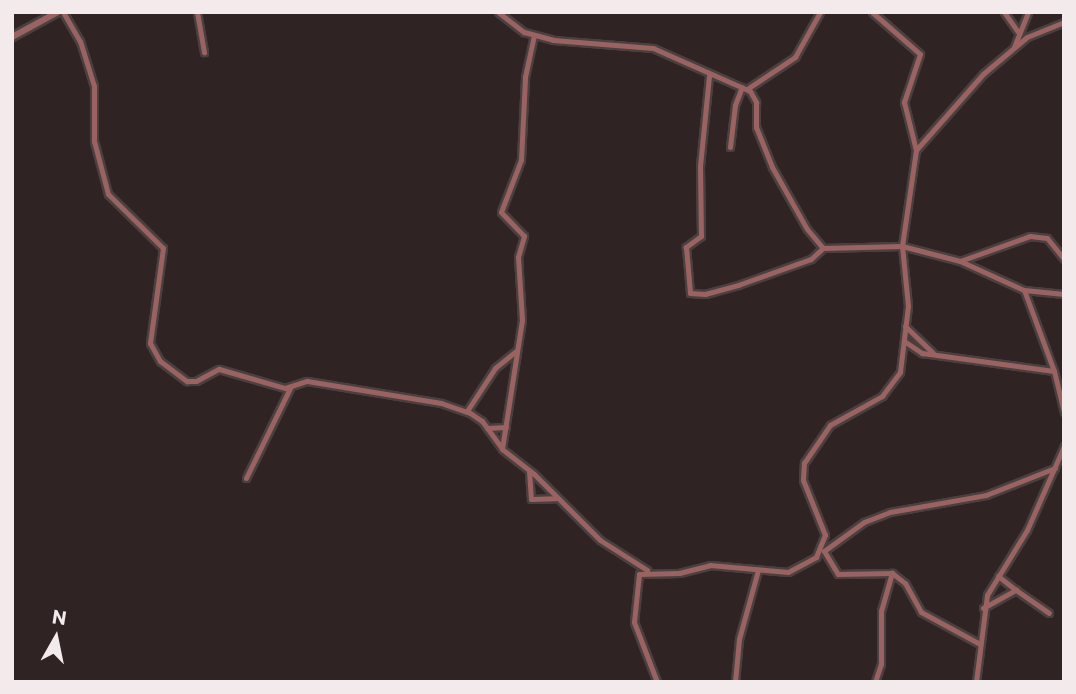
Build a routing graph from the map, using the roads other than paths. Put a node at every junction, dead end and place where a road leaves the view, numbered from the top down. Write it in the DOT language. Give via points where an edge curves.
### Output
graph roads {
  1 [pos="58,12"];
  2 [pos="63,12"];
  3 [pos="197,12"];
  4 [pos="498,12"];
  5 [pos="820,12"];
  6 [pos="872,12"];
  7 [pos="1004,12"];
  8 [pos="1028,12"];
  9 [pos="1064,22"];
  10 [pos="1018,32"];
  11 [pos="534,35"];
  12 [pos="12,37"];
  13 [pos="1014,47"];
  14 [pos="204,52"];
  15 [pos="709,76"];
  16 [pos="744,88"];
  17 [pos="730,147"];
  18 [pos="916,150"];
  19 [pos="902,246"];
  20 [pos="824,248"];
  21 [pos="1064,259"];
  22 [pos="960,261"];
  23 [pos="1024,290"];
  24 [pos="1064,294"];
  25 [pos="905,326"];
  26 [pos="904,341"];
  27 [pos="517,351"];
  28 [pos="936,355"];
  29 [pos="1054,371"];
  30 [pos="290,388"];
  31 [pos="467,411"];
  32 [pos="1064,412"];
  33 [pos="506,427"];
  34 [pos="487,428"];
  35 [pos="1064,446"];
  36 [pos="502,449"];
  37 [pos="1057,467"];
  38 [pos="529,471"];
  39 [pos="246,478"];
  40 [pos="556,498"];
  41 [pos="824,550"];
  42 [pos="638,564"];
  43 [pos="647,570"];
  44 [pos="758,570"];
  45 [pos="891,573"];
  46 [pos="638,575"];
  47 [pos="998,576"];
  48 [pos="1017,590"];
  49 [pos="983,608"];
  50 [pos="1049,613"];
  51 [pos="978,643"];
  52 [pos="657,682"];
  53 [pos="735,682"];
  54 [pos="876,682"];
  55 [pos="976,682"];
  1 -- 12 [label="street"];
  2 -- 30 [label="street" via="80,41 94,86 94,141 108,194 163,248 150,343 157,357 187,381 219,369"];
  3 -- 14 [label="street"];
  4 -- 11 [label="street"];
  5 -- 16 [label="street" via="795,57"];
  6 -- 18 [label="street" via="920,54 904,102"];
  7 -- 10 [label="street"];
  8 -- 10 [label="street"];
  9 -- 13 [label="street" via="1040,30"];
  10 -- 13 [label="street"];
  11 -- 15 [label="street" via="566,43 645,46"];
  11 -- 27 [label="street" via="524,77 522,160 501,212 524,236 518,257 523,320"];
  13 -- 18 [label="street" via="983,74"];
  15 -- 16 [label="street"];
  15 -- 20 [label="street" via="701,147 701,236 686,247 690,293 738,285 811,259"];
  16 -- 17 [label="street" via="735,105"];
  16 -- 20 [label="street" via="755,102 756,127 772,167 807,229"];
  18 -- 19 [label="street"];
  19 -- 20 [label="street"];
  19 -- 22 [label="street"];
  19 -- 25 [label="street"];
  21 -- 22 [label="street" via="1047,238 1030,236"];
  22 -- 23 [label="street"];
  23 -- 24 [label="street"];
  23 -- 29 [label="street"];
  25 -- 26 [label="street"];
  25 -- 28 [label="street"];
  26 -- 28 [label="street"];
  26 -- 41 [label="street" via="900,372 891,389 830,425 804,463 803,480 824,527"];
  27 -- 31 [label="street" via="495,368"];
  27 -- 33 [label="street"];
  28 -- 29 [label="street"];
  29 -- 32 [label="street"];
  30 -- 31 [label="street" via="307,381"];
  30 -- 39 [label="street"];
  31 -- 34 [label="street"];
  33 -- 34 [label="street"];
  33 -- 36 [label="street"];
  34 -- 36 [label="street"];
  35 -- 37 [label="street"];
  36 -- 38 [label="street"];
  37 -- 41 [label="street" via="999,491 890,512 864,522"];
  37 -- 47 [label="street"];
  38 -- 40 [label="street"];
  38 -- 40 [label="street" via="531,499"];
  40 -- 42 [label="street" via="600,540"];
  41 -- 44 [label="street" via="799,569"];
  41 -- 45 [label="street" via="838,574"];
  42 -- 43 [label="street"];
  42 -- 46 [label="street"];
  43 -- 44 [label="street" via="679,573 710,565"];
  43 -- 46 [label="street"];
  44 -- 53 [label="street" via="738,639"];
  45 -- 51 [label="street" via="905,583 921,612"];
  45 -- 54 [label="street" via="881,611 881,664"];
  46 -- 52 [label="street" via="634,622"];
  47 -- 48 [label="street"];
  47 -- 49 [label="street"];
  48 -- 49 [label="street"];
  48 -- 50 [label="street"];
  49 -- 51 [label="street"];
  51 -- 55 [label="street"];
}
